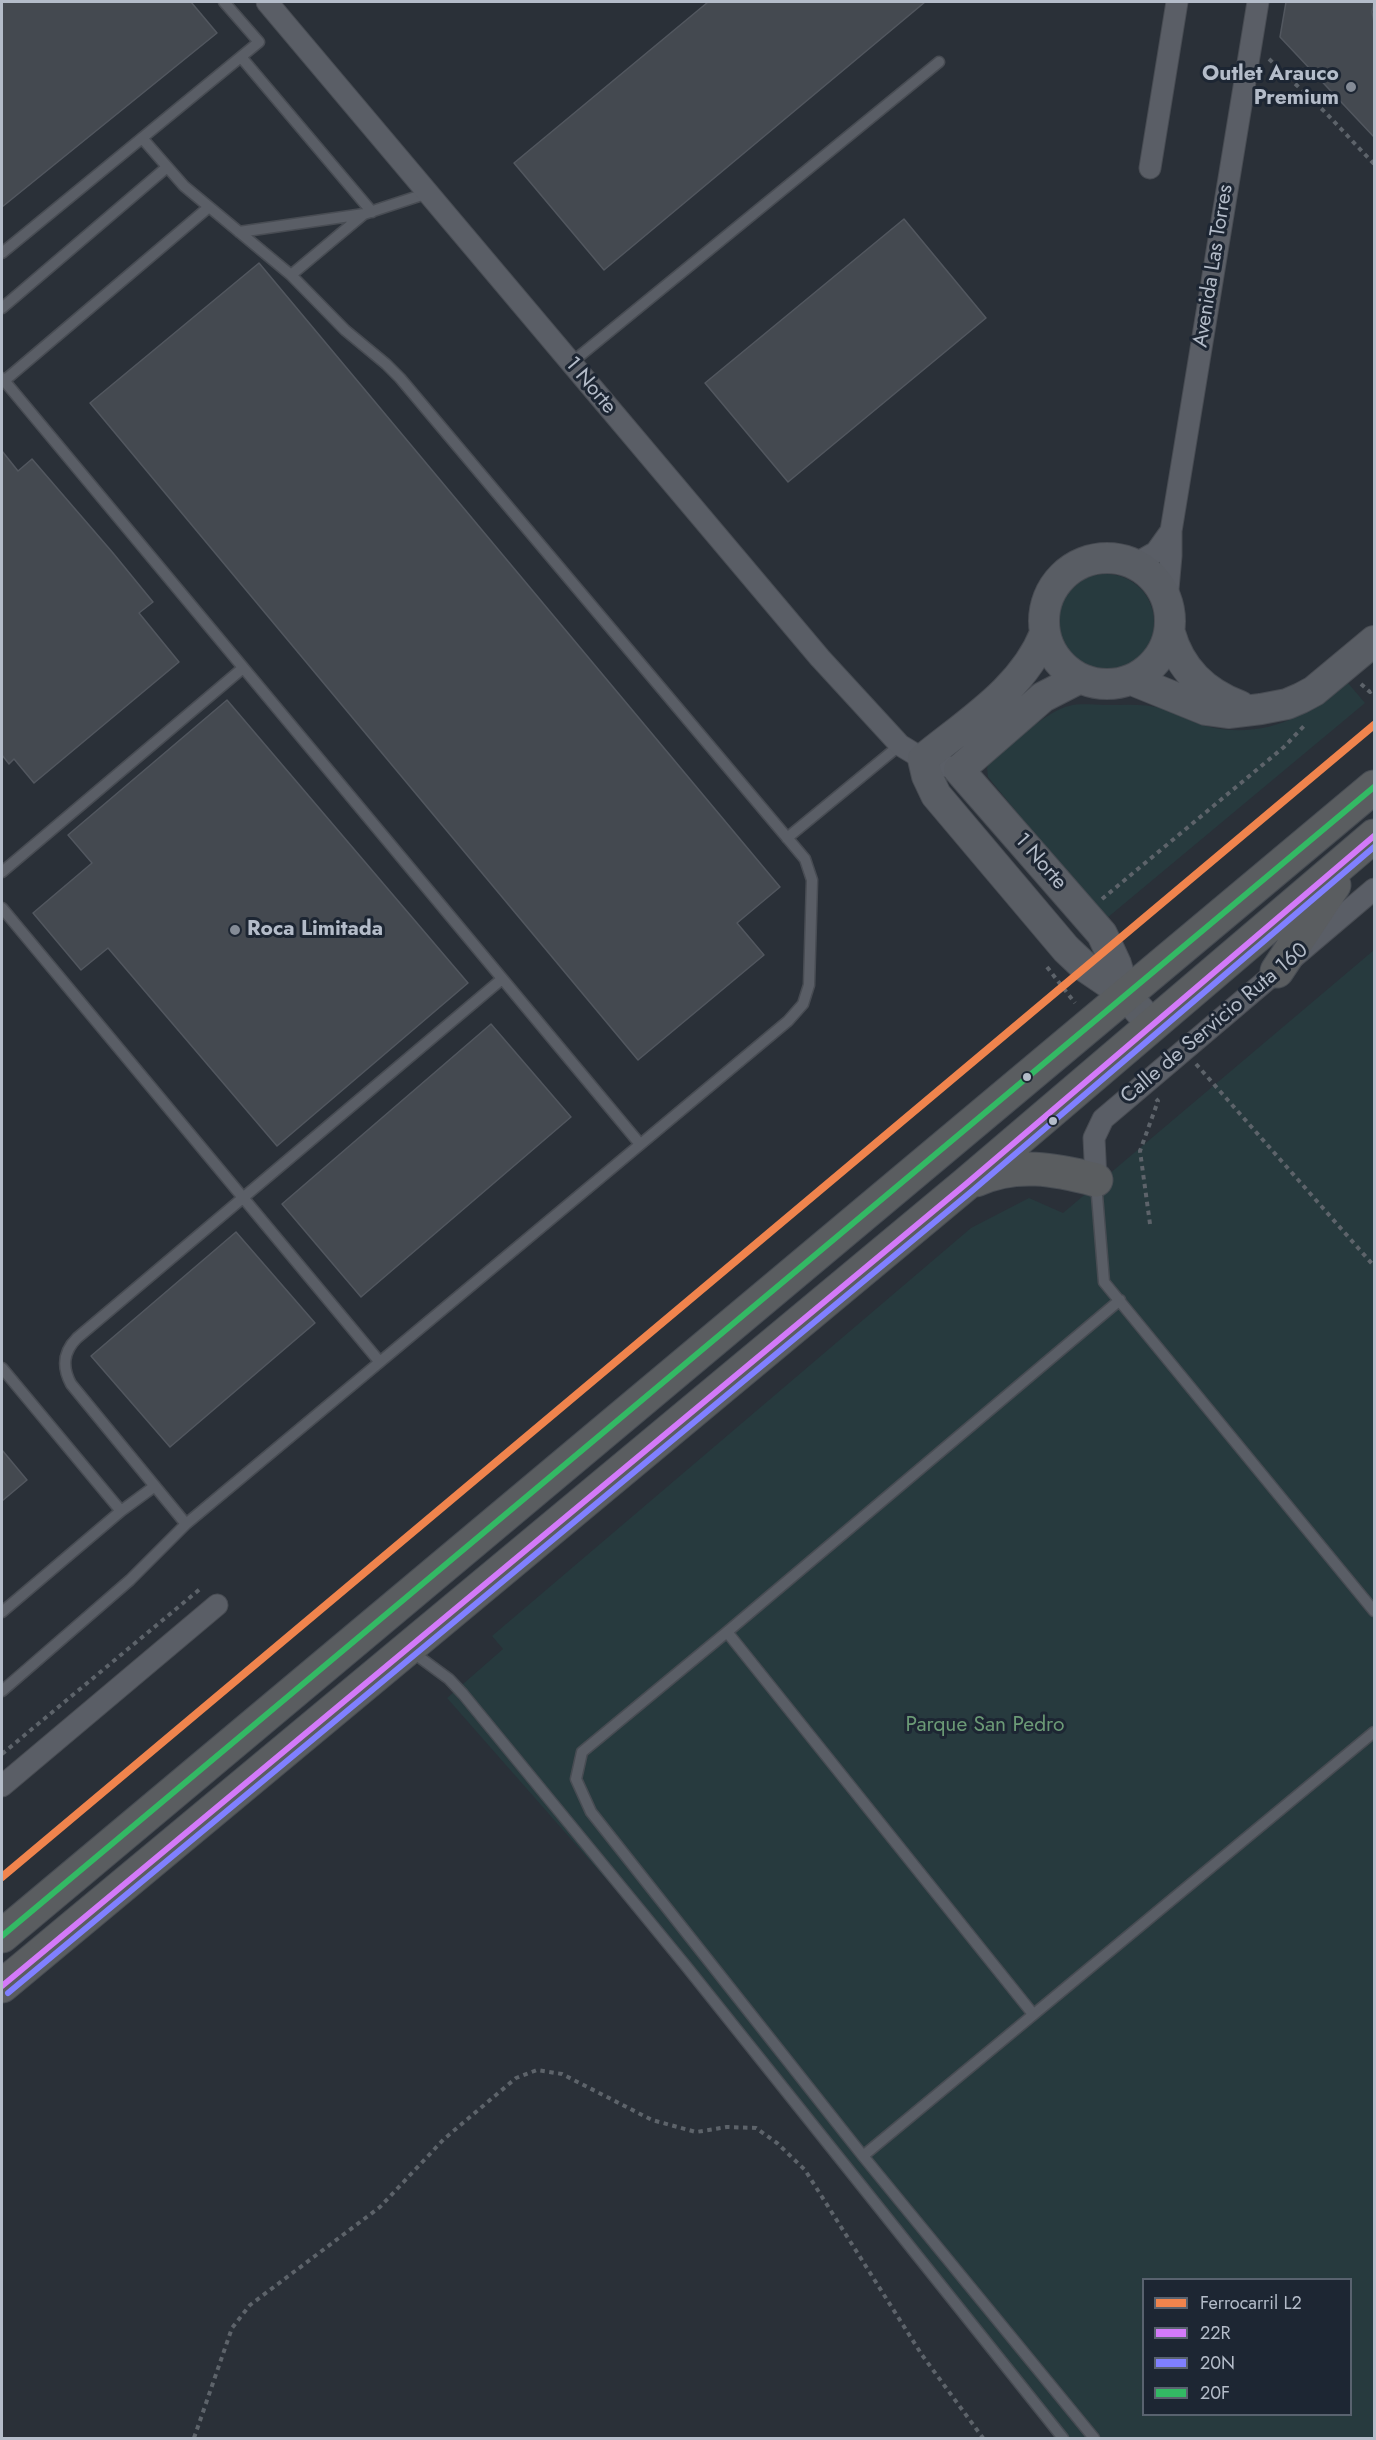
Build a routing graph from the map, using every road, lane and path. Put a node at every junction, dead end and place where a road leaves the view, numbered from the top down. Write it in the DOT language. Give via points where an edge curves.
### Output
graph roads {
  1 [pos="224,2"];
  2 [pos="267,2"];
  3 [pos="1177,2"];
  4 [pos="1258,2"];
  5 [pos="1251,42"];
  6 [pos="241,57"];
  7 [pos="939,62"];
  8 [pos="142,138"];
  9 [pos="1374,164"];
  10 [pos="166,168"];
  11 [pos="1150,168"];
  12 [pos="428,193"];
  13 [pos="209,207"];
  14 [pos="368,213"];
  15 [pos="239,232"];
  16 [pos="2,253"];
  17 [pos="291,275"];
  18 [pos="2,308"];
  19 [pos="571,363"];
  20 [pos="3,379"];
  21 [pos="1171,531"];
  22 [pos="1135,564"];
  23 [pos="1167,600"];
  24 [pos="1045,633"];
  25 [pos="1170,633"];
  26 [pos="1374,641"];
  27 [pos="243,668"];
  28 [pos="1080,678"];
  29 [pos="1132,680"];
  30 [pos="1248,710"];
  31 [pos="1307,722"];
  32 [pos="912,752"];
  33 [pos="959,770"];
  34 [pos="1374,787"];
  35 [pos="787,838"];
  36 [pos="1366,844"];
  37 [pos="2,872"];
  38 [pos="1374,889"];
  39 [pos="2,908"];
  40 [pos="1085,913"];
  41 [pos="1277,971"];
  42 [pos="502,979"];
  43 [pos="1125,994"];
  44 [pos="1153,1026"];
  45 [pos="1185,1050"];
  46 [pos="1145,1084"];
  47 [pos="640,1144"];
  48 [pos="1096,1180"];
  49 [pos="966,1184"];
  50 [pos="242,1197"];
  51 [pos="1150,1224"];
  52 [pos="1374,1266"];
  53 [pos="1120,1300"];
  54 [pos="379,1361"];
  55 [pos="2,1368"];
  56 [pos="155,1486"];
  57 [pos="121,1511"];
  58 [pos="186,1524"];
  59 [pos="200,1589"];
  60 [pos="217,1605"];
  61 [pos="1374,1611"];
  62 [pos="2,1612"];
  63 [pos="727,1632"];
  64 [pos="406,1648"];
  65 [pos="2,1690"];
  66 [pos="1374,1732"];
  67 [pos="2,1754"];
  68 [pos="2,1786"];
  69 [pos="2,1936"];
  70 [pos="2,1986"];
  71 [pos="1033,2014"];
  72 [pos="863,2156"];
  73 [pos="194,2439"];
  74 [pos="983,2439"];
  75 [pos="1063,2439"];
  76 [pos="1094,2439"];
  1 -- 6 [label="lane" via="259,42"];
  2 -- 12 [label="street, 1 Norte"];
  3 -- 11 [label="street"];
  4 -- 5 [label="street, Avenida Las Torres"];
  5 -- 9 [label="path"];
  5 -- 21 [label="street, Avenida Las Torres"];
  6 -- 8 [label="lane"];
  6 -- 14 [label="lane"];
  7 -- 19 [label="lane"];
  8 -- 10 [label="lane"];
  8 -- 16 [label="lane"];
  10 -- 13 [label="lane"];
  10 -- 18 [label="lane"];
  12 -- 14 [label="lane"];
  12 -- 19 [label="street, 1 Norte"];
  13 -- 15 [label="lane"];
  13 -- 20 [label="lane"];
  14 -- 15 [label="lane"];
  14 -- 17 [label="lane"];
  15 -- 17 [label="lane"];
  17 -- 35 [label="lane" via="400,378"];
  19 -- 32 [label="street, 1 Norte" via="812,649"];
  20 -- 27 [label="lane"];
  21 -- 22 [label="street, Avenida Las Torres" via="1156,552"];
  21 -- 23 [label="street, Avenida Las Torres"];
  22 -- 23 [label="street" via="1154,579"];
  22 -- 24 [label="street" via="1108,558 1080,563 1068,570 1050,592"];
  23 -- 25 [label="street"];
  24 -- 28 [label="street" via="1057,660"];
  24 -- 32 [label="street" via="1020,676"];
  25 -- 29 [label="street" via="1160,656"];
  25 -- 30 [label="street" via="1182,663 1200,682 1230,703"];
  26 -- 30 [label="street" via="1301,698"];
  27 -- 37 [label="lane"];
  27 -- 42 [label="lane"];
  28 -- 29 [label="street" via="1106,685"];
  28 -- 33 [label="street" via="1043,697"];
  29 -- 30 [label="street" via="1206,710"];
  31 -- 40 [label="path" via="1284,747"];
  32 -- 33 [label="street"];
  32 -- 35 [label="lane"];
  32 -- 43 [label="street, 1 Norte" via="936,795 1056,937 1084,966"];
  33 -- 40 [label="street, 1 Norte"];
  34 -- 43 [label="highway"];
  35 -- 47 [label="lane" via="805,859 812,880 809,985 803,1004 788,1021"];
  36 -- 41 [label="highway"];
  36 -- 44 [label="highway"];
  38 -- 41 [label="street, Calle de Servicio Ruta 160"];
  39 -- 50 [label="lane"];
  40 -- 43 [label="street, 1 Norte" via="1109,946"];
  41 -- 45 [label="street, Calle de Servicio Ruta 160"];
  42 -- 47 [label="lane"];
  42 -- 50 [label="lane"];
  43 -- 44 [label="street, 1 Norte"];
  43 -- 69 [label="highway"];
  44 -- 49 [label="highway"];
  45 -- 46 [label="street, Calle de Servicio Ruta 160"];
  45 -- 52 [label="path"];
  46 -- 48 [label="street, Calle de Servicio Ruta 160" via="1097,1128"];
  46 -- 51 [label="path" via="1158,1101 1140,1151"];
  47 -- 54 [label="lane"];
  48 -- 49 [label="highway" via="1028,1168 994,1173"];
  48 -- 53 [label="lane" via="1104,1282"];
  49 -- 64 [label="highway"];
  50 -- 54 [label="lane"];
  50 -- 56 [label="lane" via="77,1338 65,1357 71,1384"];
  53 -- 61 [label="lane"];
  53 -- 63 [label="lane"];
  54 -- 58 [label="lane"];
  55 -- 57 [label="lane"];
  56 -- 57 [label="lane"];
  56 -- 58 [label="lane"];
  57 -- 62 [label="lane"];
  58 -- 65 [label="lane" via="130,1580"];
  59 -- 67 [label="path"];
  60 -- 68 [label="street"];
  63 -- 71 [label="lane"];
  63 -- 72 [label="lane" via="582,1752 576,1779 591,1812"];
  64 -- 70 [label="highway"];
  64 -- 75 [label="lane" via="463,1694 694,1975"];
  66 -- 71 [label="lane"];
  71 -- 72 [label="lane"];
  72 -- 76 [label="lane"];
  73 -- 74 [label="path" via="232,2328 250,2305 380,2207 444,2139 516,2078 537,2070 562,2074 652,2120 696,2132 756,2128 777,2142 805,2170 922,2355"];
}
